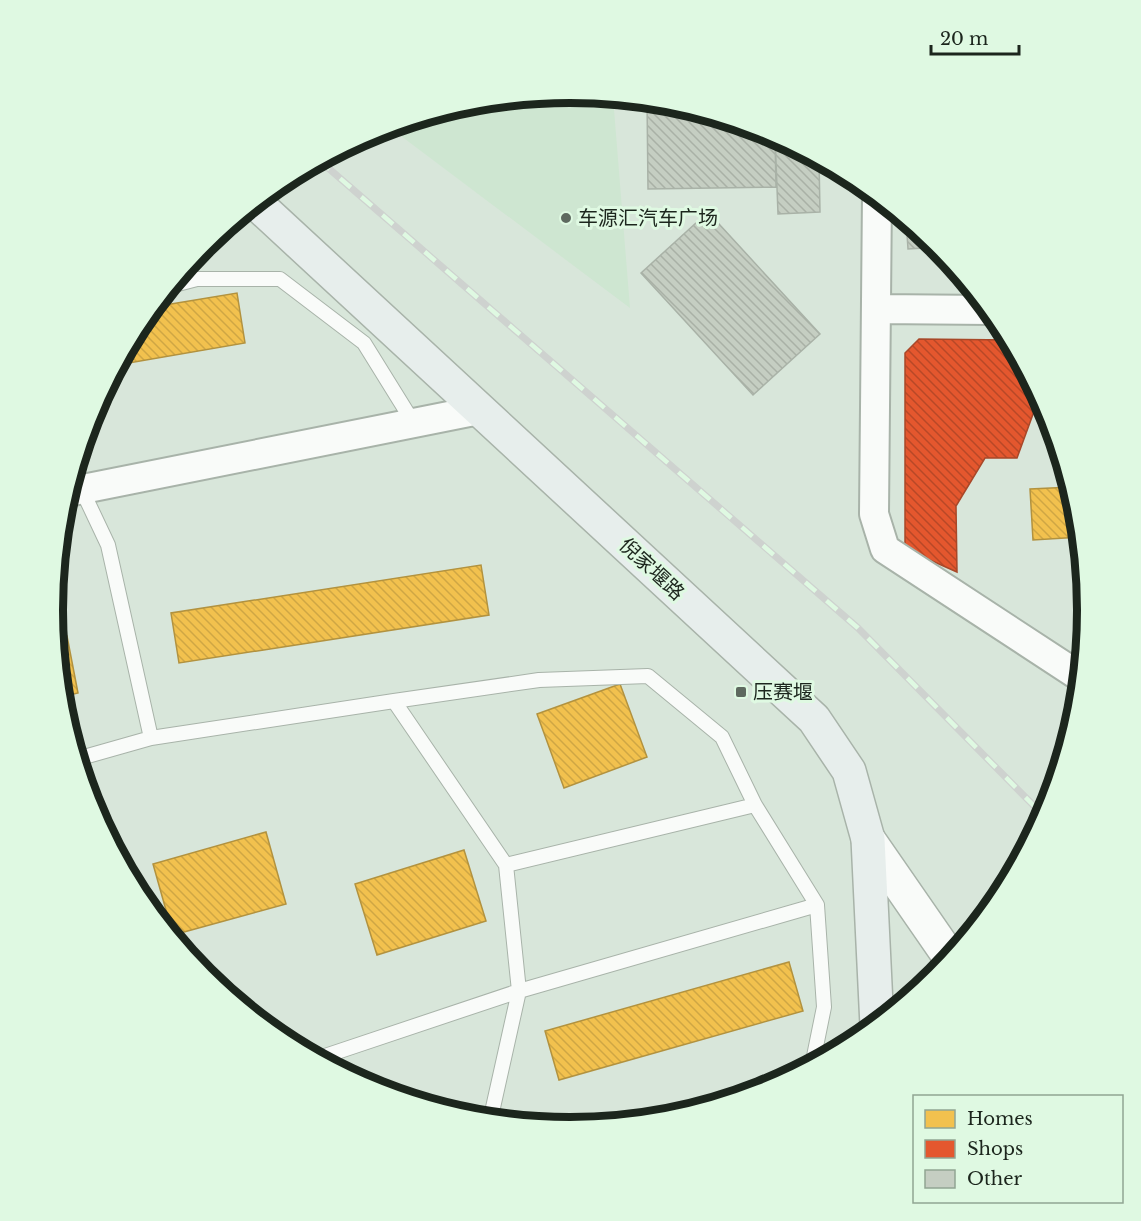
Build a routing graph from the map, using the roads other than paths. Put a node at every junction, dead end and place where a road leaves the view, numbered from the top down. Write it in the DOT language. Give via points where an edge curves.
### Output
graph roads {
  1 [pos="877,207"];
  2 [pos="262,208"];
  3 [pos="184,282"];
  4 [pos="877,309"];
  5 [pos="979,310"];
  6 [pos="479,410"];
  7 [pos="413,422"];
  8 [pos="79,482"];
  9 [pos="78,488"];
  10 [pos="1074,673"];
  11 [pos="394,701"];
  12 [pos="151,738"];
  13 [pos="85,757"];
  14 [pos="756,805"];
  15 [pos="868,839"];
  16 [pos="506,865"];
  17 [pos="817,905"];
  18 [pos="946,951"];
  19 [pos="519,991"];
  20 [pos="876,1015"];
  21 [pos="327,1055"];
  22 [pos="814,1055"];
  23 [pos="492,1112"];
  1 -- 4 [label="street"];
  2 -- 6 [label="main road, 倪家堰路"];
  3 -- 7 [label="lane" via="280,279 364,343"];
  4 -- 5 [label="street"];
  4 -- 10 [label="street" via="874,514 885,549"];
  6 -- 7 [label="street"];
  6 -- 15 [label="main road, 倪家堰路" via="814,719 849,771"];
  7 -- 8 [label="street"];
  9 -- 12 [label="lane" via="108,545"];
  11 -- 12 [label="lane"];
  11 -- 14 [label="lane" via="539,680 648,676 722,737"];
  11 -- 16 [label="lane"];
  12 -- 13 [label="lane"];
  14 -- 16 [label="lane"];
  14 -- 17 [label="lane"];
  15 -- 18 [label="street"];
  15 -- 20 [label="main road, 倪家堰路"];
  16 -- 19 [label="lane"];
  17 -- 19 [label="lane"];
  17 -- 22 [label="lane" via="824,1007"];
  19 -- 21 [label="lane"];
  19 -- 23 [label="lane"];
}
